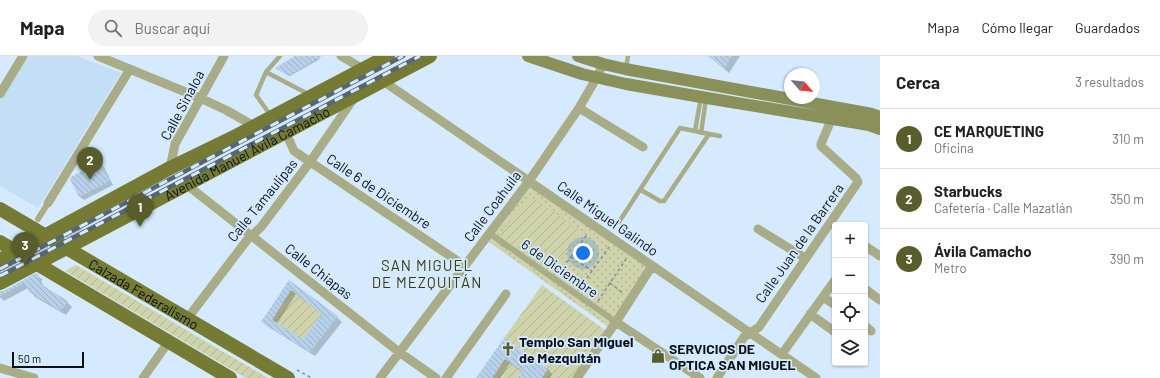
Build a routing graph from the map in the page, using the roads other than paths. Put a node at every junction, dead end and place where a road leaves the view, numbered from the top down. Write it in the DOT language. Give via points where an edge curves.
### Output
graph roads {
  1 [pos="23,56"];
  2 [pos="98,56"];
  3 [pos="224,56"];
  4 [pos="280,56"];
  5 [pos="341,56"];
  6 [pos="388,56"];
  7 [pos="430,56"];
  8 [pos="528,56"];
  9 [pos="578,56"];
  10 [pos="628,56"];
  11 [pos="603,64"];
  12 [pos="130,69"];
  13 [pos="363,69"];
  14 [pos="625,69"];
  15 [pos="266,72"];
  16 [pos="597,77"];
  17 [pos="383,81"];
  18 [pos="0,94"];
  19 [pos="311,96"];
  20 [pos="355,96"];
  21 [pos="200,98"];
  22 [pos="703,98"];
  23 [pos="580,108"];
  24 [pos="271,116"];
  25 [pos="880,117"];
  26 [pos="829,125"];
  27 [pos="254,126"];
  28 [pos="880,129"];
  29 [pos="695,131"];
  30 [pos="286,133"];
  31 [pos="701,133"];
  32 [pos="709,134"];
  33 [pos="236,136"];
  34 [pos="720,136"];
  35 [pos="643,147"];
  36 [pos="247,153"];
  37 [pos="310,162"];
  38 [pos="170,168"];
  39 [pos="529,181"];
  40 [pos="187,185"];
  41 [pos="641,190"];
  42 [pos="48,203"];
  43 [pos="0,209"];
  44 [pos="38,219"];
  45 [pos="619,222"];
  46 [pos="834,222"];
  47 [pos="832,225"];
  48 [pos="758,229"];
  49 [pos="489,233"];
  50 [pos="44,235"];
  51 [pos="252,236"];
  52 [pos="0,242"];
  53 [pos="66,248"];
  54 [pos="868,248"];
  55 [pos="16,251"];
  56 [pos="880,256"];
  57 [pos="805,258"];
  58 [pos="0,260"];
  59 [pos="37,264"];
  60 [pos="465,266"];
  61 [pos="652,266"];
  62 [pos="0,283"];
  63 [pos="832,284"];
  64 [pos="868,291"];
  65 [pos="506,294"];
  66 [pos="823,297"];
  67 [pos="880,300"];
  68 [pos="832,303"];
  69 [pos="810,314"];
  70 [pos="187,319"];
  71 [pos="616,322"];
  72 [pos="832,330"];
  73 [pos="750,333"];
  74 [pos="169,342"];
  75 [pos="399,352"];
  76 [pos="782,354"];
  77 [pos="0,368"];
  78 [pos="34,378"];
  79 [pos="143,378"];
  80 [pos="230,378"];
  81 [pos="288,378"];
  82 [pos="380,378"];
  83 [pos="436,378"];
  84 [pos="446,378"];
  85 [pos="577,378"];
  86 [pos="700,378"];
  87 [pos="716,378"];
  88 [pos="816,378"];
  1 -- 18 [label="street"];
  2 -- 12 [label="street"];
  3 -- 21 [label="street, Calle Sinaloa"];
  4 -- 15 [label="lane"];
  5 -- 13 [label="street"];
  6 -- 13 [label="main road, Avenida Manuel Ávila Camacho"];
  7 -- 17 [label="main road, Avenida Manuel Ávila Camacho"];
  8 -- 16 [label="main road"];
  9 -- 11 [label="main road"];
  10 -- 14 [label="lane"];
  11 -- 14 [label="main road"];
  11 -- 16 [label="street, Calle Coahuila"];
  12 -- 21 [label="street"];
  12 -- 42 [label="street"];
  13 -- 19 [label="main road, Avenida Manuel Ávila Camacho"];
  14 -- 25 [label="main road"];
  15 -- 19 [label="lane"];
  15 -- 24 [label="lane" via="256,95"];
  16 -- 22 [label="main road"];
  16 -- 23 [label="street, Calle Coahuila"];
  17 -- 20 [label="main road, Avenida Manuel Ávila Camacho"];
  17 -- 39 [label="street, Calle Miguel Galindo"];
  19 -- 24 [label="main road, Avenida Manuel Ávila Camacho"];
  20 -- 30 [label="main road, Avenida Manuel Ávila Camacho"];
  20 -- 37 [label="street, Calle Tamaulipas"];
  21 -- 27 [label="street"];
  21 -- 38 [label="street, Calle Sinaloa" via="175,144"];
  22 -- 28 [label="main road" via="869,125"];
  22 -- 29 [label="lane"];
  22 -- 31 [label="lane"];
  23 -- 35 [label="street"];
  23 -- 39 [label="street, Calle Coahuila"];
  24 -- 27 [label="main road, Avenida Manuel Ávila Camacho"];
  26 -- 46 [label="street, Calle Juan de la Barrera" via="821,146 858,182"];
  27 -- 33 [label="main road, Avenida Manuel Ávila Camacho"];
  29 -- 31 [label="lane"];
  29 -- 41 [label="lane" via="680,128"];
  30 -- 36 [label="main road, Avenida Manuel Ávila Camacho"];
  30 -- 37 [label="street, Calle 6 de Diciembre" via="294,150"];
  31 -- 32 [label="lane"];
  32 -- 34 [label="lane"];
  32 -- 41 [label="lane" via="664,201"];
  33 -- 36 [label="main road"];
  33 -- 38 [label="main road, Avenida Manuel Ávila Camacho"];
  36 -- 40 [label="main road, Avenida Manuel Ávila Camacho"];
  37 -- 51 [label="street, Calle Tamaulipas"];
  37 -- 60 [label="street, Calle 6 de Diciembre"];
  38 -- 50 [label="main road, Avenida Manuel Ávila Camacho"];
  39 -- 49 [label="street, Calle Coahuila"];
  39 -- 61 [label="street, Calle Miguel Galindo"];
  40 -- 51 [label="street, Calle Chiapas"];
  40 -- 53 [label="main road, Avenida Manuel Ávila Camacho"];
  41 -- 45 [label="lane"];
  42 -- 44 [label="street"];
  43 -- 50 [label="main road, Calzada Federalismo"];
  47 -- 57 [label="street, Calle Juan de la Barrera"];
  48 -- 57 [label="street"];
  49 -- 60 [label="street, Calle Coahuila"];
  49 -- 71 [label="street, 6 de Diciembre"];
  50 -- 53 [label="main road, Calzada Federalismo"];
  50 -- 55 [label="main road, Avenida Manuel Ávila Camacho"];
  51 -- 70 [label="street, Calle Tamaulipas"];
  51 -- 75 [label="street, Calle Chiapas"];
  52 -- 55 [label="main road, Calzada Federalismo"];
  53 -- 59 [label="main road, Avenida Manuel Ávila Camacho"];
  53 -- 70 [label="main road, Calzada Federalismo"];
  54 -- 56 [label="street"];
  55 -- 58 [label="main road, Avenida Manuel Ávila Camacho"];
  55 -- 59 [label="main road, Calzada Federalismo"];
  57 -- 73 [label="street, Calle Juan de la Barrera" via="758,326"];
  59 -- 62 [label="main road, Avenida Manuel Ávila Camacho"];
  59 -- 74 [label="main road, Calzada Federalismo"];
  60 -- 75 [label="street, Calle Coahuila"];
  61 -- 71 [label="street"];
  61 -- 73 [label="street, Calle Miguel Galindo"];
  63 -- 66 [label="street"];
  64 -- 67 [label="street"];
  65 -- 84 [label="street"];
  66 -- 68 [label="street"];
  66 -- 69 [label="street"];
  69 -- 72 [label="street"];
  69 -- 76 [label="street"];
  70 -- 81 [label="main road, Calzada Federalismo"];
  71 -- 85 [label="street"];
  71 -- 86 [label="street"];
  73 -- 76 [label="street, Calle Miguel Galindo"];
  73 -- 87 [label="street, Calle Juan de la Barrera" via="744,337"];
  74 -- 79 [label="street"];
  74 -- 80 [label="main road, Calzada Federalismo"];
  75 -- 82 [label="street, Calle Coahuila"];
  75 -- 83 [label="street, Calle Chiapas"];
  76 -- 88 [label="street, Calle Miguel Galindo"];
  77 -- 78 [label="street"];
}
